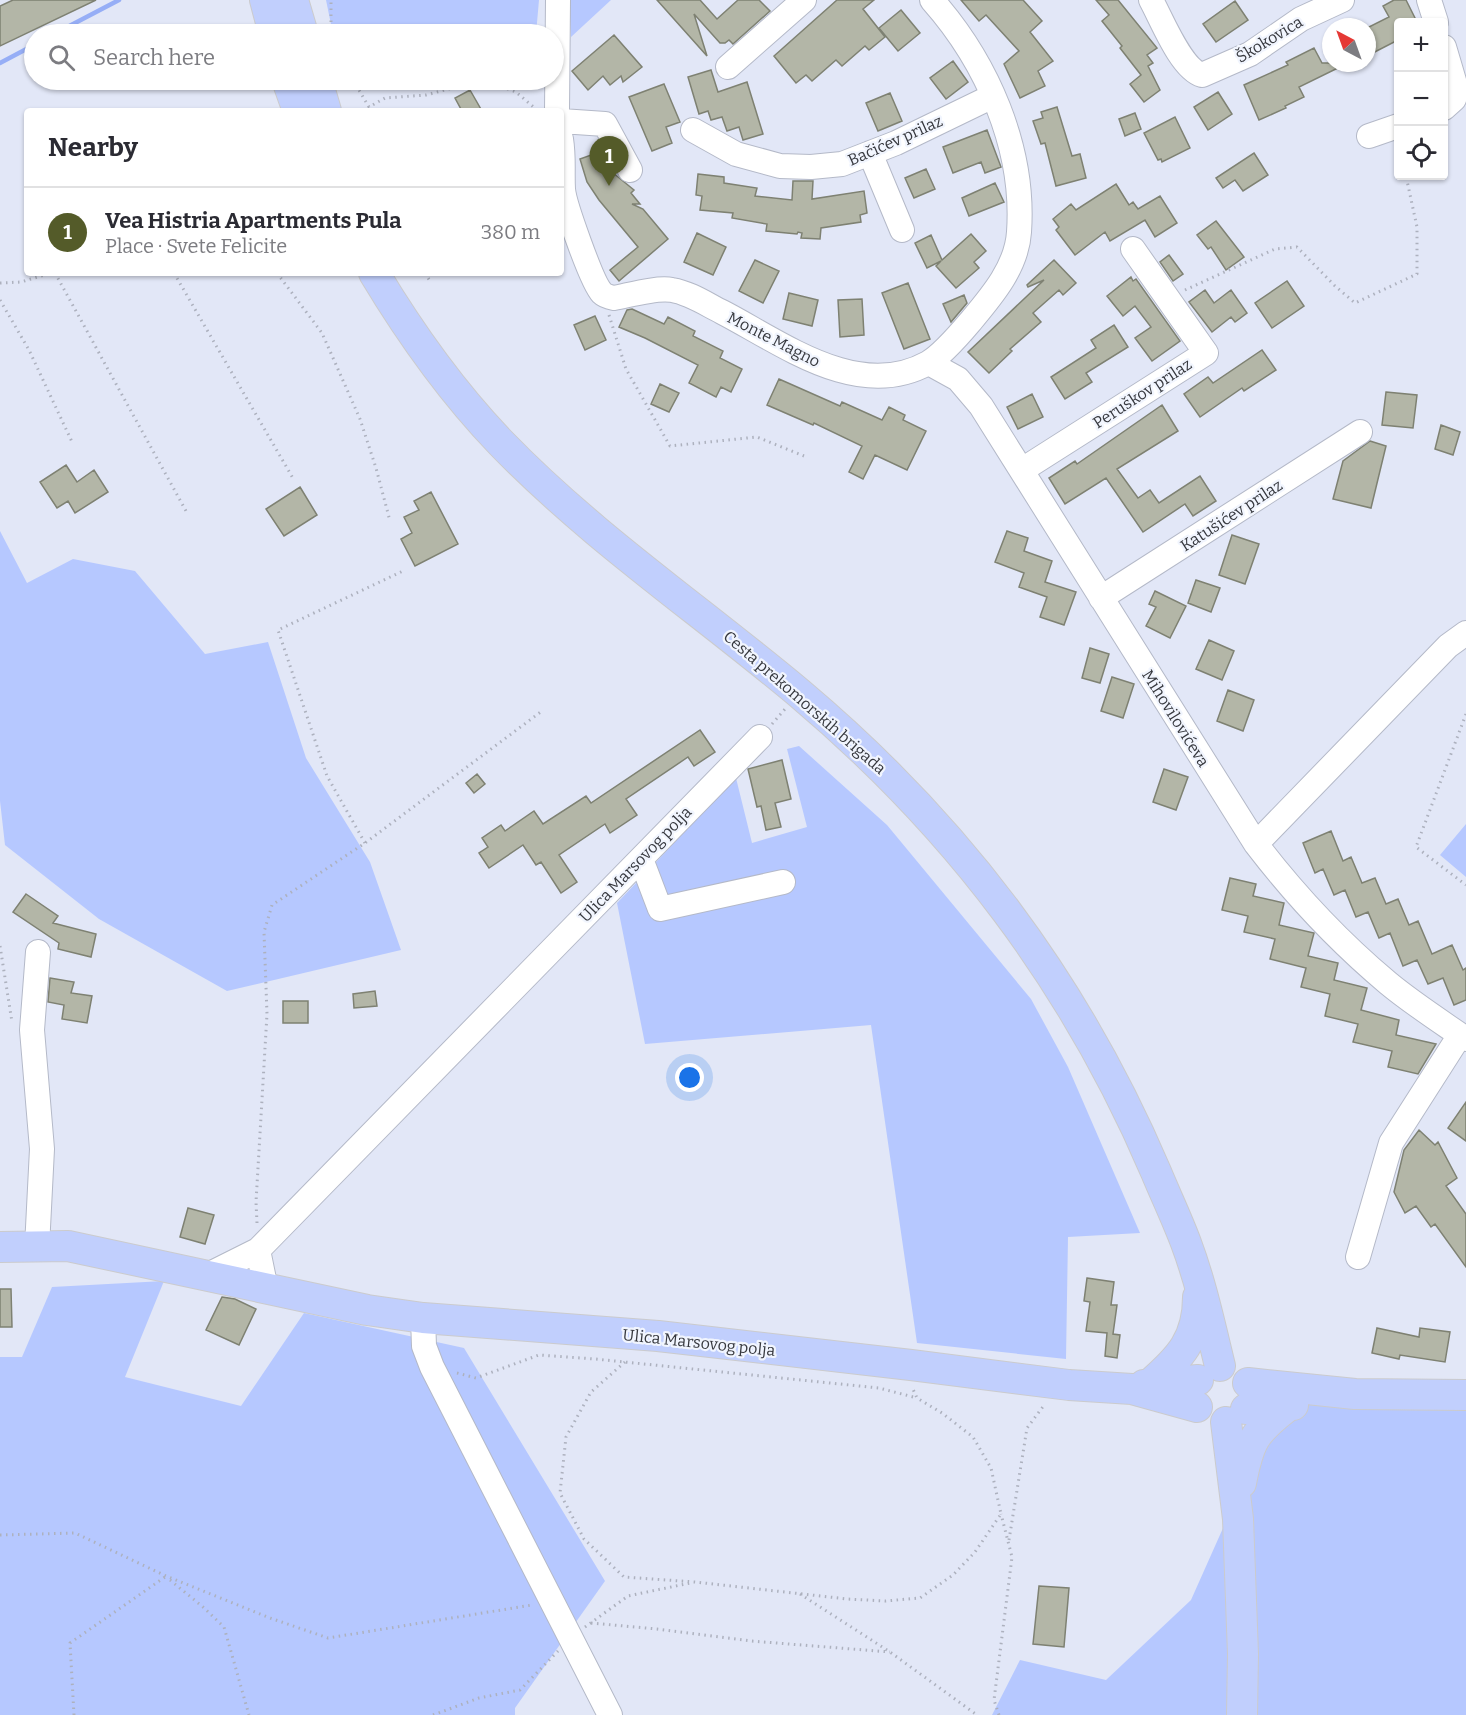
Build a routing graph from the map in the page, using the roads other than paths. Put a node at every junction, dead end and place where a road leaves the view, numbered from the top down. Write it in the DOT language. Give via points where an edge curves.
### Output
graph roads {
  1 [pos="265,0"];
  2 [pos="293,0"];
  3 [pos="558,0"];
  4 [pos="804,0"];
  5 [pos="932,0"];
  6 [pos="1151,0"];
  7 [pos="1342,0"];
  8 [pos="1429,0"];
  9 [pos="1435,18"];
  10 [pos="271,24"];
  11 [pos="300,24"];
  12 [pos="558,24"];
  13 [pos="1452,51"];
  14 [pos="728,67"];
  15 [pos="291,90"];
  16 [pos="320,90"];
  17 [pos="557,90"];
  18 [pos="993,96"];
  19 [pos="1448,104"];
  20 [pos="297,108"];
  21 [pos="325,108"];
  22 [pos="557,108"];
  23 [pos="564,121"];
  24 [pos="1394,127"];
  25 [pos="693,130"];
  26 [pos="1369,136"];
  27 [pos="870,153"];
  28 [pos="630,170"];
  29 [pos="564,194"];
  30 [pos="902,230"];
  31 [pos="1133,249"];
  32 [pos="385,286"];
  33 [pos="929,363"];
  34 [pos="1360,432"];
  35 [pos="1022,470"];
  36 [pos="1101,598"];
  37 [pos="1466,633"];
  38 [pos="760,736"];
  39 [pos="1256,844"];
  40 [pos="641,859"];
  41 [pos="783,882"];
  42 [pos="38,952"];
  43 [pos="1463,1037"];
  44 [pos="0,1247"];
  45 [pos="38,1247"];
  46 [pos="258,1250"];
  47 [pos="1358,1257"];
  48 [pos="206,1276"];
  49 [pos="1198,1282"];
  50 [pos="266,1289"];
  51 [pos="423,1318"];
  52 [pos="1205,1384"];
  53 [pos="1141,1386"];
  54 [pos="1355,1394"];
  55 [pos="1466,1395"];
  56 [pos="1240,1405"];
  57 [pos="1288,1406"];
  58 [pos="1237,1504"];
  59 [pos="610,1715"];
  60 [pos="1242,1715"];
  1 -- 10 [label="main road"];
  2 -- 11 [label="main road"];
  3 -- 12 [label="street"];
  4 -- 14 [label="street"];
  5 -- 18 [label="street, Monte Magno" via="975,60"];
  6 -- 7 [label="street, Škokovica" via="1185,62 1202,75 1250,54 1301,19"];
  8 -- 9 [label="street"];
  13 -- 19 [label="street" via="1457,91"];
  15 -- 20 [label="main road"];
  16 -- 21 [label="main road"];
  17 -- 22 [label="street"];
  18 -- 27 [label="street, Bačićev prilaz"];
  18 -- 33 [label="street, Monte Magno" via="1020,189 1019,239 1001,282 987,302 959,336"];
  23 -- 28 [label="street" via="605,124"];
  24 -- 26 [label="street"];
  25 -- 27 [label="street, Bačićev prilaz" via="736,154 780,166 842,164"];
  27 -- 30 [label="street"];
  29 -- 33 [label="street, Monte Magno" via="592,280 602,293 614,298 669,289 682,292 799,355 867,376 898,374"];
  31 -- 35 [label="street, Peruškov prilaz" via="1206,353"];
  32 -- 49 [label="main road, Cesta prekomorskih brigada" via="444,375 504,446 574,511 854,741 977,872 1050,971 1105,1064 1142,1140"];
  33 -- 35 [label="street, Mihovilovićeva" via="958,379 981,406"];
  34 -- 36 [label="street, Katušićev prilaz"];
  35 -- 36 [label="street, Mihovilovićeva"];
  36 -- 39 [label="street, Mihovilovićeva"];
  37 -- 39 [label="street" via="1448,646"];
  38 -- 40 [label="street, Ulica Marsovog polja"];
  39 -- 43 [label="street, Mihovilovićeva" via="1312,912 1389,983"];
  40 -- 41 [label="street" via="660,909"];
  40 -- 46 [label="street, Ulica Marsovog polja"];
  42 -- 45 [label="street" via="32,1030 42,1149"];
  43 -- 47 [label="street" via="1391,1143"];
  44 -- 45 [label="main road, Ulica Marsovog polja"];
  45 -- 48 [label="main road, Ulica Marsovog polja" via="68,1246"];
  46 -- 48 [label="street, Ulica Marsovog polja"];
  46 -- 50 [label="street"];
  48 -- 50 [label="main road, Ulica Marsovog polja"];
  49 -- 52 [label="main road, Cesta prekomorskih brigada"];
  49 -- 53 [label="main road" via="1196,1323 1187,1346 1172,1364"];
  50 -- 51 [label="main road, Ulica Marsovog polja"];
  51 -- 53 [label="main road, Ulica Marsovog polja" via="658,1336 1069,1385"];
  51 -- 59 [label="street" via="424,1346 432,1367 553,1601 581,1630"];
  52 -- 53 [label="main road, Ulica Marsovog polja"];
  52 -- 56 [label="main road" via="1209,1419"];
  52 -- 56 [label="main road" via="1230,1367 1238,1371"];
  54 -- 55 [label="main road"];
  54 -- 56 [label="main road"];
  54 -- 57 [label="main road"];
  56 -- 57 [label="main road"];
  56 -- 58 [label="main road"];
  57 -- 58 [label="main road" via="1252,1440"];
  58 -- 60 [label="main road" via="1244,1654"];
}
